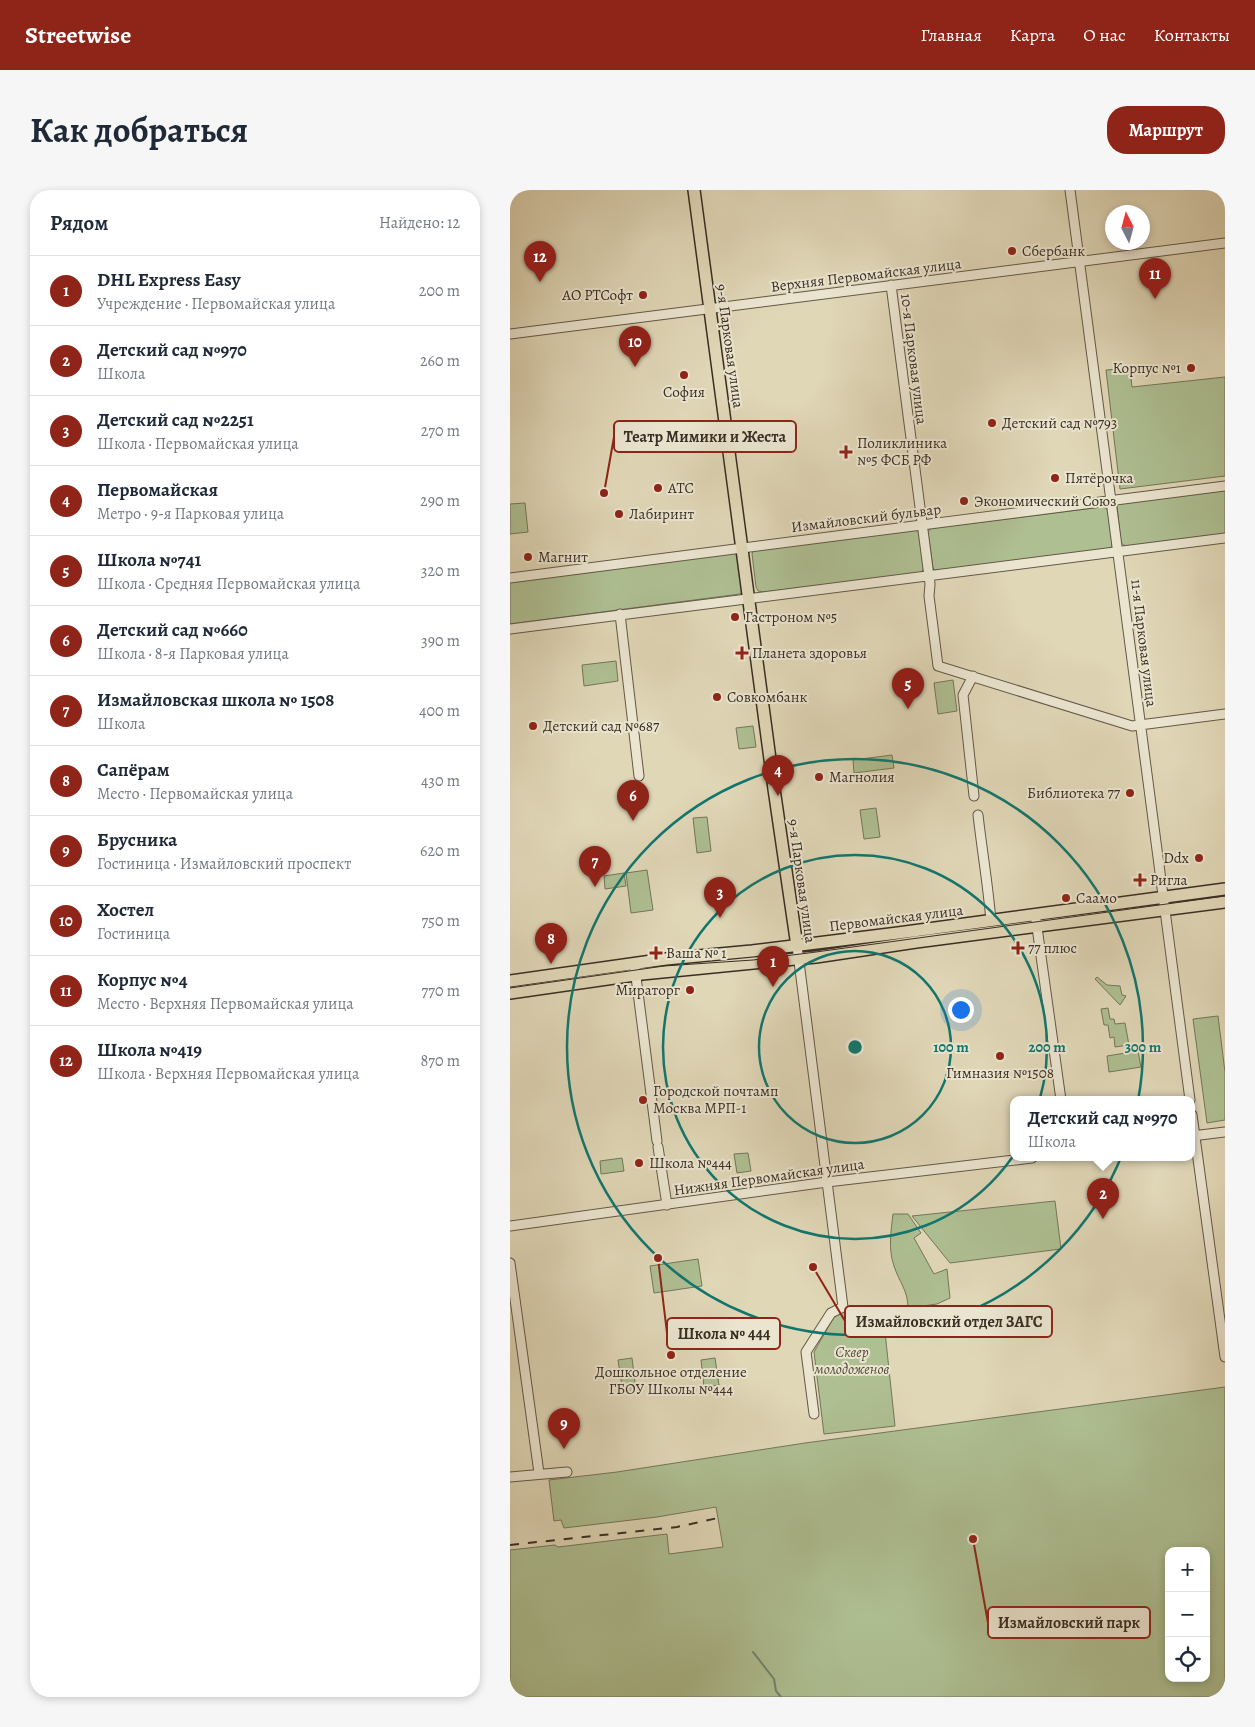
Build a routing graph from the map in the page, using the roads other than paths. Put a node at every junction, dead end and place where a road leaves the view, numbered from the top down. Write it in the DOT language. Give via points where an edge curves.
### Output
graph roads {
  1 [pos="694,190"];
  2 [pos="1070,190"];
  3 [pos="1225,243"];
  4 [pos="1080,262"];
  5 [pos="890,286"];
  6 [pos="709,309"];
  7 [pos="510,334"];
  8 [pos="1225,486"];
  9 [pos="1112,501"];
  10 [pos="922,525"];
  11 [pos="1225,538"];
  12 [pos="741,548"];
  13 [pos="1118,552"];
  14 [pos="929,576"];
  15 [pos="510,578"];
  16 [pos="748,598"];
  17 [pos="620,614"];
  18 [pos="510,629"];
  19 [pos="973,676"];
  20 [pos="1225,714"];
  21 [pos="1140,725"];
  22 [pos="639,776"];
  23 [pos="974,796"];
  24 [pos="978,815"];
  25 [pos="1225,888"];
  26 [pos="1162,896"];
  27 [pos="1225,902"];
  28 [pos="1164,910"];
  29 [pos="991,920"];
  30 [pos="1036,920"];
  31 [pos="797,946"];
  32 [pos="798,959"];
  33 [pos="635,969"];
  34 [pos="510,980"];
  35 [pos="510,993"];
  36 [pos="1060,1096"];
  37 [pos="1189,1096"];
  38 [pos="1225,1132"];
  39 [pos="1195,1136"];
  40 [pos="1195,1150"];
  41 [pos="1010,1161"];
  42 [pos="827,1182"];
  43 [pos="667,1205"];
  44 [pos="510,1226"];
  45 [pos="510,1263"];
  46 [pos="1225,1357"];
  47 [pos="814,1414"];
  48 [pos="567,1472"];
  49 [pos="539,1473"];
  50 [pos="510,1477"];
  1 -- 6 [label="main road, 9-я Парковая улица"];
  2 -- 4 [label="street, 11-я Парковая улица"];
  3 -- 4 [label="street, Верхняя Первомайская улица"];
  4 -- 5 [label="street, Верхняя Первомайская улица"];
  4 -- 9 [label="street, 11-я Парковая улица"];
  5 -- 6 [label="street, Верхняя Первомайская улица"];
  5 -- 10 [label="street, 10-я Парковая улица"];
  6 -- 7 [label="street, Верхняя Первомайская улица"];
  6 -- 12 [label="main road, 9-я Парковая улица"];
  8 -- 9 [label="street, Измайловский бульвар"];
  9 -- 10 [label="street, Измайловский бульвар"];
  9 -- 13 [label="street, 11-я Парковая улица"];
  10 -- 12 [label="street, Измайловский бульвар"];
  10 -- 14 [label="street, 10-я Парковая улица"];
  11 -- 13 [label="street"];
  12 -- 15 [label="street, Измайловский бульвар"];
  12 -- 16 [label="main road, 9-я Парковая улица"];
  13 -- 14 [label="street"];
  13 -- 21 [label="street, 11-я Парковая улица"];
  14 -- 16 [label="street"];
  14 -- 19 [label="street, 10-я Парковая улица" via="938,666"];
  16 -- 17 [label="street"];
  16 -- 31 [label="main road, 9-я Парковая улица"];
  17 -- 18 [label="street"];
  17 -- 22 [label="street"];
  19 -- 21 [label="street" via="1132,726"];
  19 -- 23 [label="street" via="963,695"];
  20 -- 21 [label="street"];
  21 -- 26 [label="street, 11-я Парковая улица"];
  24 -- 29 [label="street"];
  25 -- 26 [label="main road, Первомайская улица"];
  26 -- 28 [label="street, 11-я Парковая улица"];
  26 -- 30 [label="main road, Первомайская улица"];
  27 -- 28 [label="main road, Первомайская улица"];
  28 -- 30 [label="main road, Первомайская улица"];
  28 -- 37 [label="street, 11-я Парковая улица"];
  29 -- 30 [label="main road, Первомайская улица"];
  29 -- 31 [label="main road, Первомайская улица"];
  30 -- 32 [label="main road, Первомайская улица"];
  30 -- 36 [label="street"];
  31 -- 32 [label="street, 9-я Парковая улица"];
  31 -- 33 [label="main road, Первомайская улица"];
  32 -- 33 [label="main road, Первомайская улица"];
  32 -- 42 [label="street, 9-я Парковая улица"];
  33 -- 34 [label="main road, Первомайская улица"];
  33 -- 35 [label="main road, Первомайская улица"];
  33 -- 43 [label="street"];
  38 -- 39 [label="street"];
  40 -- 46 [label="street"];
  41 -- 42 [label="street, Нижняя Первомайская улица"];
  42 -- 43 [label="street, Нижняя Первомайская улица"];
  42 -- 47 [label="street, 9-я Парковая улица" via="843,1307 831,1313 806,1352"];
  43 -- 44 [label="street, Нижняя Первомайская улица"];
  45 -- 49 [label="street"];
  48 -- 49 [label="street"];
  49 -- 50 [label="street"];
}
